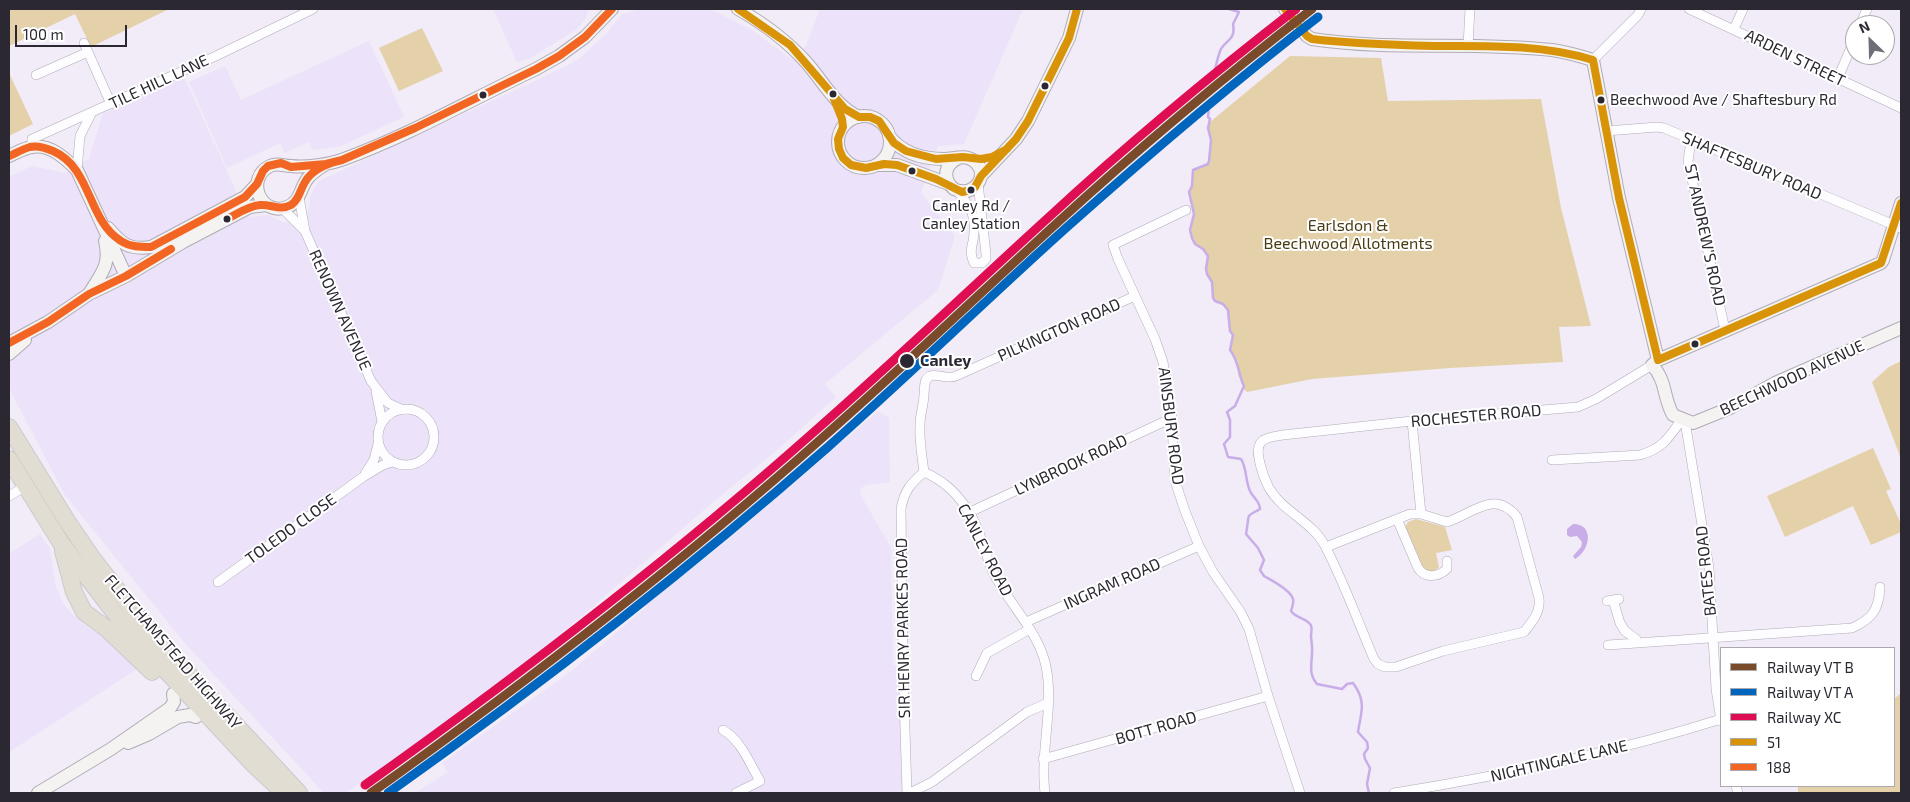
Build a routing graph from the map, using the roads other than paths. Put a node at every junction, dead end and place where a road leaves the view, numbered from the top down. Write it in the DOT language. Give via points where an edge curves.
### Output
graph roads {
  1 [pos="313,9"];
  2 [pos="602,9"];
  3 [pos="612,9"];
  4 [pos="738,9"];
  5 [pos="1077,9"];
  6 [pos="1470,9"];
  7 [pos="1641,9"];
  8 [pos="1689,9"];
  9 [pos="1743,9"];
  10 [pos="1287,10"];
  11 [pos="595,27"];
  12 [pos="1734,29"];
  13 [pos="84,42"];
  14 [pos="1468,46"];
  15 [pos="88,52"];
  16 [pos="1593,60"];
  17 [pos="1845,62"];
  18 [pos="36,74"];
  19 [pos="1838,78"];
  20 [pos="832,94"];
  21 [pos="111,104"];
  22 [pos="1901,108"];
  23 [pos="91,114"];
  24 [pos="859,117"];
  25 [pos="843,127"];
  26 [pos="1606,131"];
  27 [pos="889,136"];
  28 [pos="1691,140"];
  29 [pos="32,143"];
  30 [pos="1007,149"];
  31 [pos="9,156"];
  32 [pos="965,158"];
  33 [pos="9,161"];
  34 [pos="326,164"];
  35 [pos="877,165"];
  36 [pos="291,166"];
  37 [pos="77,170"];
  38 [pos="980,180"];
  39 [pos="257,184"];
  40 [pos="953,187"];
  41 [pos="300,193"];
  42 [pos="1901,202"];
  43 [pos="266,204"];
  44 [pos="282,208"];
  45 [pos="1186,210"];
  46 [pos="100,219"];
  47 [pos="1898,227"];
  48 [pos="305,231"];
  49 [pos="126,276"];
  50 [pos="89,294"];
  51 [pos="1134,296"];
  52 [pos="48,322"];
  53 [pos="1901,328"];
  54 [pos="1726,330"];
  55 [pos="9,343"];
  56 [pos="9,354"];
  57 [pos="1655,362"];
  58 [pos="375,388"];
  59 [pos="403,410"];
  60 [pos="1172,418"];
  61 [pos="1684,420"];
  62 [pos="1412,421"];
  63 [pos="382,422"];
  64 [pos="9,427"];
  65 [pos="378,444"];
  66 [pos="9,459"];
  67 [pos="1552,460"];
  68 [pos="392,462"];
  69 [pos="924,472"];
  70 [pos="363,477"];
  71 [pos="26,486"];
  72 [pos="9,496"];
  73 [pos="970,512"];
  74 [pos="1421,514"];
  75 [pos="1398,519"];
  76 [pos="61,543"];
  77 [pos="1199,546"];
  78 [pos="1326,546"];
  79 [pos="1447,561"];
  80 [pos="218,582"];
  81 [pos="1880,587"];
  82 [pos="1613,600"];
  83 [pos="1028,626"];
  84 [pos="1714,639"];
  85 [pos="1637,642"];
  86 [pos="1608,645"];
  87 [pos="976,676"];
  88 [pos="1268,696"];
  89 [pos="1048,703"];
  90 [pos="174,706"];
  91 [pos="1720,714"];
  92 [pos="196,717"];
  93 [pos="1720,720"];
  94 [pos="723,730"];
  95 [pos="1043,759"];
  96 [pos="255,766"];
  97 [pos="38,793"];
  98 [pos="284,793"];
  99 [pos="299,793"];
  100 [pos="736,793"];
  101 [pos="908,793"];
  102 [pos="1045,793"];
  103 [pos="1300,793"];
  104 [pos="1394,793"];
  1 -- 21 [label="street, TILE HILL LANE"];
  2 -- 11 [label="street"];
  3 -- 11 [label="street"];
  4 -- 20 [label="street" via="790,46"];
  5 -- 30 [label="street" via="1069,38 1040,98 1023,130"];
  6 -- 14 [label="street"];
  7 -- 16 [label="street"];
  8 -- 12 [label="street, ARDEN STREET"];
  9 -- 12 [label="street"];
  10 -- 14 [label="street" via="1307,36 1323,40 1379,45"];
  11 -- 34 [label="street" via="573,46 536,69 367,150"];
  12 -- 19 [label="street, ARDEN STREET"];
  13 -- 15 [label="street"];
  14 -- 16 [label="street" via="1554,50"];
  15 -- 18 [label="street" via="49,73"];
  15 -- 21 [label="street"];
  16 -- 26 [label="street"];
  17 -- 19 [label="street"];
  19 -- 22 [label="street, ARDEN STREET"];
  20 -- 24 [label="street" via="845,109"];
  20 -- 25 [label="street"];
  21 -- 23 [label="street, TILE HILL LANE"];
  23 -- 29 [label="street, TILE HILL LANE"];
  23 -- 37 [label="street" via="80,136"];
  24 -- 25 [label="street"];
  24 -- 27 [label="street" via="878,121"];
  25 -- 35 [label="street" via="838,144 843,158 860,168"];
  26 -- 28 [label="street, SHAFTESBURY ROAD" via="1661,127"];
  26 -- 57 [label="street"];
  27 -- 32 [label="street" via="900,147 916,155 936,159"];
  27 -- 35 [label="street" via="887,154"];
  28 -- 47 [label="street, SHAFTESBURY ROAD"];
  28 -- 54 [label="street, ST ANDREW'S ROAD" via="1688,161"];
  29 -- 31 [label="street, TILE HILL LANE"];
  29 -- 33 [label="street"];
  29 -- 37 [label="street" via="65,157"];
  30 -- 32 [label="street" via="992,158"];
  30 -- 38 [label="street"];
  32 -- 38 [label="street" via="977,164"];
  32 -- 40 [label="street" via="952,162 947,169 946,179"];
  34 -- 36 [label="street"];
  34 -- 41 [label="street" via="313,172"];
  35 -- 40 [label="street" via="897,165"];
  36 -- 39 [label="street" via="281,163 268,166"];
  36 -- 41 [label="street" via="299,176"];
  37 -- 46 [label="street"];
  38 -- 40 [label="street" via="966,192"];
  38 -- 40 [label="street" via="986,254 982,263 974,263 972,259 970,249 974,222 968,203"];
  39 -- 43 [label="street" via="260,198"];
  39 -- 46 [label="street" via="245,196 151,247 138,249 122,243"];
  41 -- 44 [label="street" via="292,204"];
  41 -- 48 [label="street, RENOWN AVENUE"];
  42 -- 47 [label="street, ROCHESTER ROAD"];
  43 -- 44 [label="street"];
  43 -- 49 [label="street" via="240,212"];
  44 -- 48 [label="street, RENOWN AVENUE"];
  45 -- 51 [label="street, AINSBURY ROAD" via="1113,245"];
  46 -- 49 [label="street"];
  46 -- 50 [label="street" via="108,254 106,267"];
  47 -- 54 [label="street, ROCHESTER ROAD" via="1881,263"];
  48 -- 58 [label="street, RENOWN AVENUE"];
  49 -- 50 [label="street"];
  50 -- 52 [label="street"];
  51 -- 60 [label="street, AINSBURY ROAD" via="1163,362"];
  51 -- 69 [label="street, PILKINGTON ROAD" via="956,376 928,377 924,386 919,433"];
  52 -- 55 [label="street"];
  52 -- 56 [label="street"];
  53 -- 61 [label="street, BEECHWOOD AVENUE"];
  54 -- 57 [label="street, ROCHESTER ROAD"];
  57 -- 61 [label="street" via="1670,411"];
  57 -- 62 [label="street, ROCHESTER ROAD" via="1578,407"];
  58 -- 59 [label="street, RENOWN AVENUE" via="388,403"];
  58 -- 63 [label="street, RENOWN AVENUE"];
  59 -- 63 [label="street"];
  59 -- 68 [label="street" via="412,410 426,418 434,440 430,452 420,462 405,465"];
  60 -- 73 [label="street, LYNBROOK ROAD"];
  60 -- 77 [label="street, AINSBURY ROAD" via="1176,484"];
  61 -- 67 [label="street" via="1667,441 1652,452"];
  61 -- 84 [label="street, BATES ROAD" via="1709,568"];
  62 -- 74 [label="street"];
  62 -- 78 [label="street, ROCHESTER ROAD" via="1283,435 1258,445 1260,464 1269,488"];
  63 -- 65 [label="street"];
  64 -- 99 [label="highway, FLETCHAMSTEAD HIGHWAY" via="67,521 133,610"];
  65 -- 68 [label="street"];
  65 -- 70 [label="street, TOLEDO CLOSE" via="374,460"];
  66 -- 71 [label="highway, FLETCHAMSTEAD HIGHWAY"];
  68 -- 70 [label="street, TOLEDO CLOSE"];
  69 -- 73 [label="street, CANLEY ROAD" via="946,484"];
  69 -- 101 [label="street, SIR HENRY PARKES ROAD" via="908,486 901,508"];
  70 -- 80 [label="street, TOLEDO CLOSE"];
  71 -- 72 [label="street"];
  71 -- 76 [label="highway, FLETCHAMSTEAD HIGHWAY"];
  73 -- 83 [label="street, CANLEY ROAD" via="993,571"];
  74 -- 75 [label="street"];
  74 -- 78 [label="street, ROCHESTER ROAD" via="1447,522 1488,504 1500,503 1517,517 1540,605 1531,623 1521,633 1443,650 1396,667 1378,664"];
  75 -- 78 [label="street"];
  75 -- 79 [label="street" via="1418,568 1424,574 1441,573 1447,569"];
  76 -- 90 [label="highway" via="74,592 84,612 139,658"];
  76 -- 96 [label="highway, FLETCHAMSTEAD HIGHWAY" via="117,616"];
  77 -- 83 [label="street, INGRAM ROAD"];
  77 -- 88 [label="street, AINSBURY ROAD" via="1245,620"];
  81 -- 84 [label="street" via="1880,598 1873,615 1852,628"];
  82 -- 85 [label="street" via="1620,623"];
  83 -- 87 [label="street, INGRAM ROAD" via="987,654"];
  83 -- 89 [label="street, CANLEY ROAD" via="1047,669"];
  84 -- 85 [label="street"];
  84 -- 91 [label="street, BATES ROAD"];
  85 -- 86 [label="street"];
  88 -- 95 [label="street, BOTT ROAD"];
  88 -- 103 [label="street, AINSBURY ROAD"];
  89 -- 95 [label="street, CANLEY ROAD"];
  89 -- 101 [label="street" via="1027,712 932,782"];
  90 -- 92 [label="highway"];
  90 -- 92 [label="street"];
  90 -- 97 [label="street"];
  92 -- 96 [label="highway" via="222,742"];
  93 -- 104 [label="street, NIGHTINGALE LANE" via="1541,767"];
  94 -- 100 [label="street" via="737,742 760,781"];
  95 -- 102 [label="street, CANLEY ROAD"];
  96 -- 98 [label="highway, FLETCHAMSTEAD HIGHWAY"];
}
